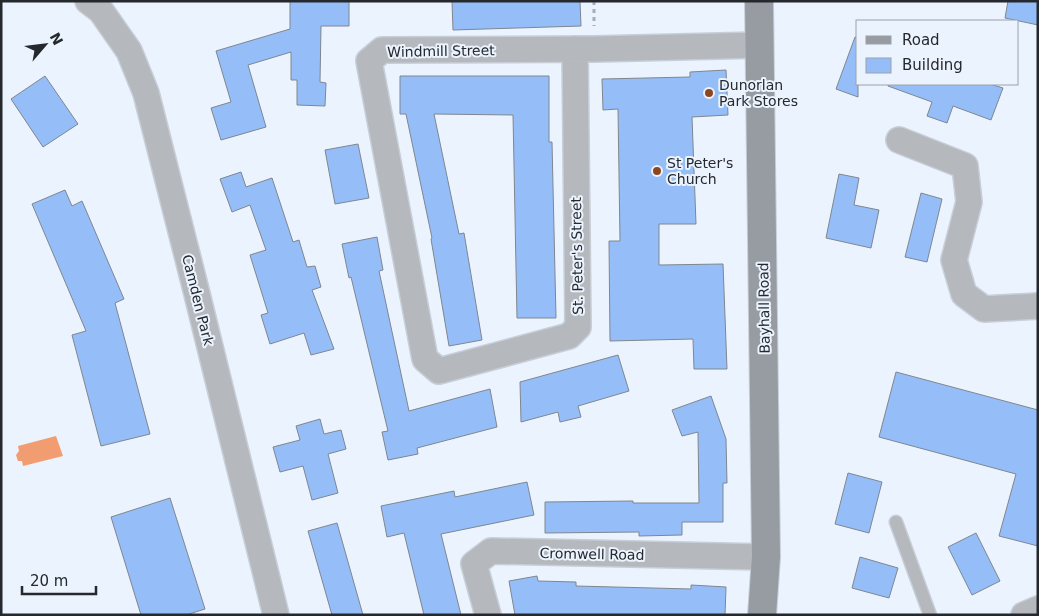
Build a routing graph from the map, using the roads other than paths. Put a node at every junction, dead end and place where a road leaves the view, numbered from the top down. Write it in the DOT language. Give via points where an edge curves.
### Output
graph roads {
  1 [pos="88,1"];
  2 [pos="759,1"];
  3 [pos="760,45"];
  4 [pos="575,49"];
  5 [pos="899,140"];
  6 [pos="1038,306"];
  7 [pos="425,359"];
  8 [pos="896,522"];
  9 [pos="766,557"];
  10 [pos="1038,609"];
  11 [pos="276,615"];
  12 [pos="488,615"];
  13 [pos="762,615"];
  14 [pos="930,615"];
  15 [pos="1024,615"];
  1 -- 11 [label="street, Camden Park" via="101,11 129,51 146,93"];
  2 -- 3 [label="street, Bayhall Road"];
  3 -- 4 [label="street, Windmill Street"];
  3 -- 9 [label="street, Bayhall Road"];
  4 -- 7 [label="street, St. Peter's Street" via="578,327 569,336 439,371"];
  4 -- 7 [label="street, Windmill Street" via="382,50 368,61"];
  5 -- 6 [label="street" via="965,166 969,202 954,260 964,294 984,309"];
  8 -- 14 [label="lane"];
  9 -- 12 [label="street, Cromwell Road" via="491,551 474,564"];
  9 -- 13 [label="street, Bayhall Road"];
  10 -- 15 [label="street"];
}
